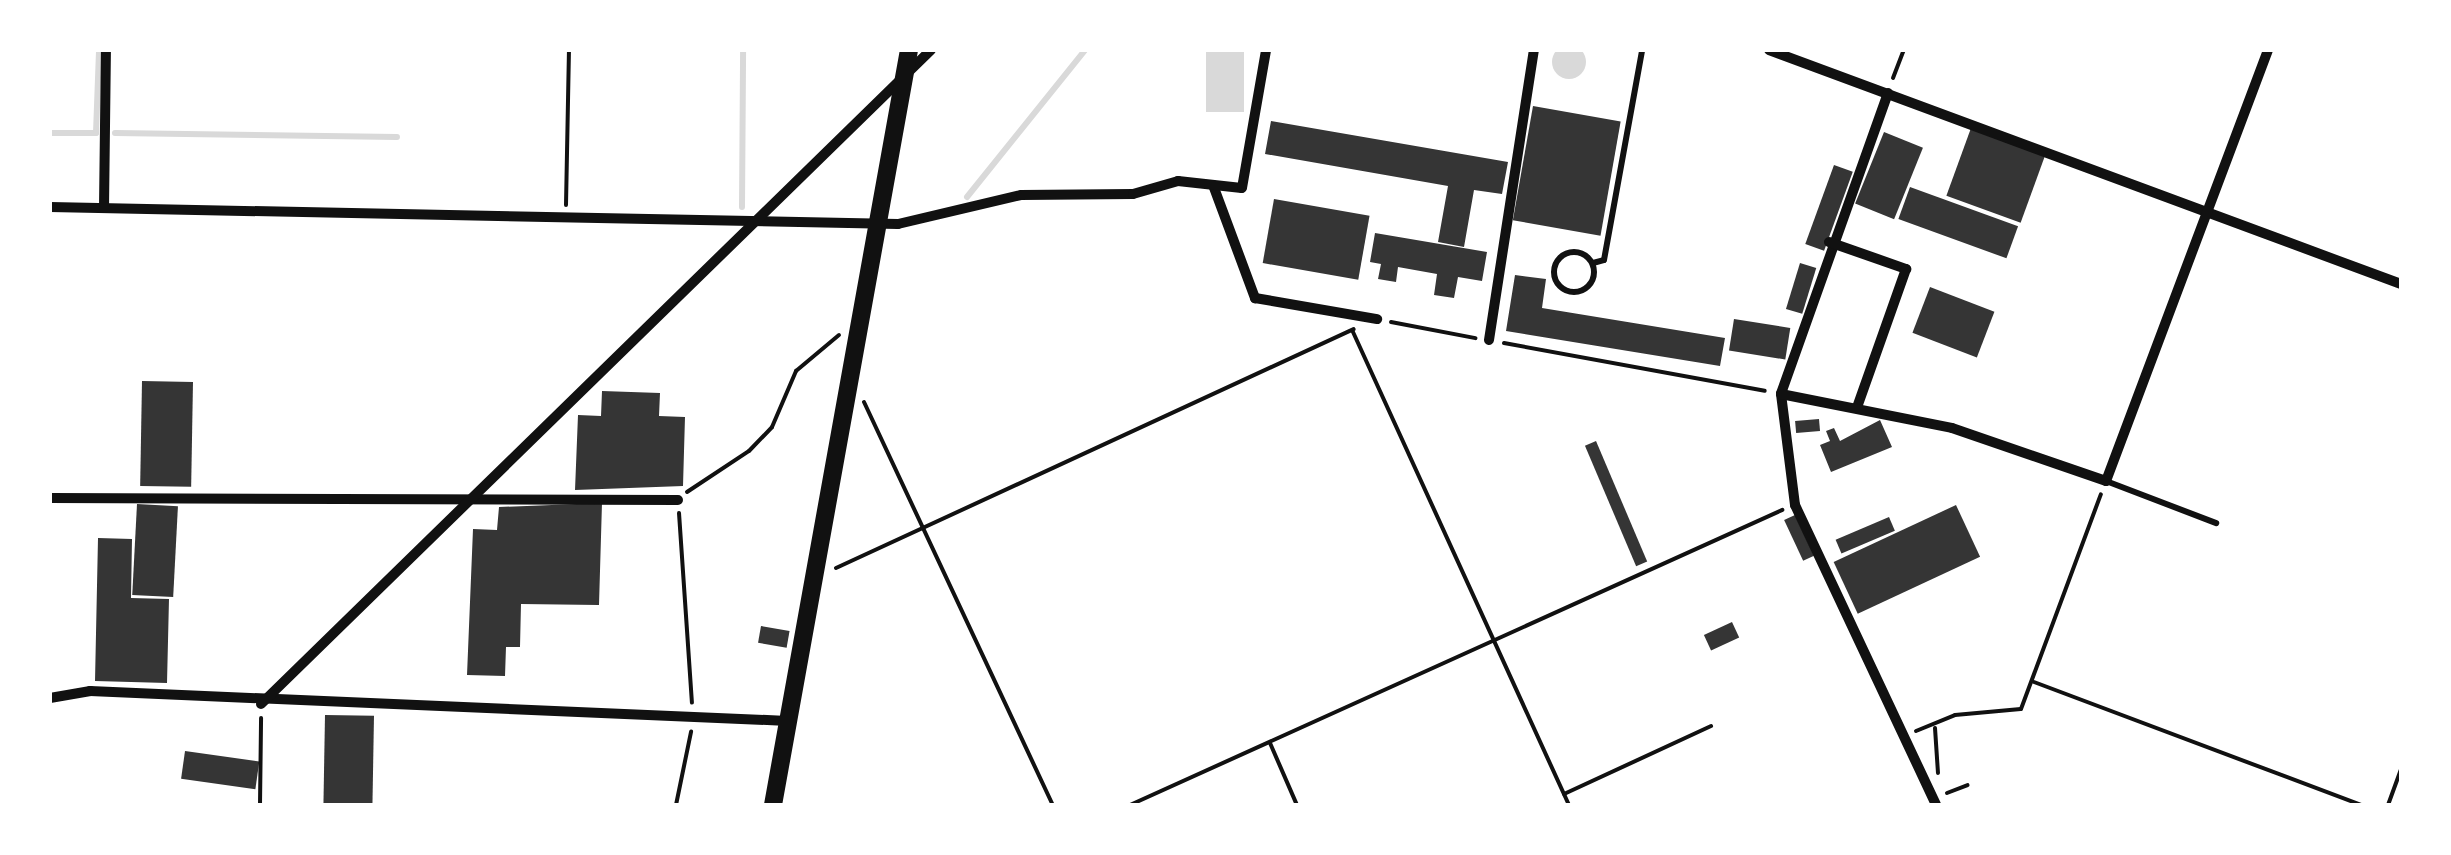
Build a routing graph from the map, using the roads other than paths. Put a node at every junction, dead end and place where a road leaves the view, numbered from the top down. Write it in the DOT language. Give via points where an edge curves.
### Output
graph roads {
  1 [pos="106,50"];
  2 [pos="932,50"];
  3 [pos="1266,50"];
  4 [pos="1534,50"];
  5 [pos="1642,50"];
  6 [pos="1769,50"];
  7 [pos="2268,50"];
  8 [pos="908,58"];
  9 [pos="1888,93"];
  10 [pos="1213,185"];
  11 [pos="50,207"];
  12 [pos="104,208"];
  13 [pos="2210,208"];
  14 [pos="756,218"];
  15 [pos="878,223"];
  16 [pos="1829,242"];
  17 [pos="1593,263"];
  18 [pos="2401,284"];
  19 [pos="1376,319"];
  20 [pos="1489,340"];
  21 [pos="1781,394"];
  22 [pos="1857,407"];
  23 [pos="2106,480"];
  24 [pos="50,498"];
  25 [pos="476,500"];
  26 [pos="678,500"];
  27 [pos="2216,523"];
  28 [pos="50,698"];
  29 [pos="261,704"];
  30 [pos="787,721"];
  31 [pos="1934,801"];
  32 [pos="773,805"];
  1 -- 12 [label="street"];
  2 -- 8 [label="street"];
  3 -- 10 [label="street" via="1242,188"];
  4 -- 20 [label="street"];
  5 -- 17 [label="lane" via="1604,260"];
  6 -- 9 [label="street"];
  7 -- 13 [label="street"];
  8 -- 14 [label="street"];
  8 -- 15 [label="main road"];
  9 -- 13 [label="street"];
  9 -- 16 [label="street"];
  10 -- 15 [label="street" via="1021,195"];
  10 -- 19 [label="street" via="1255,298"];
  11 -- 12 [label="street"];
  12 -- 14 [label="street"];
  13 -- 18 [label="street"];
  13 -- 23 [label="street"];
  14 -- 15 [label="street"];
  14 -- 25 [label="street"];
  15 -- 30 [label="main road"];
  16 -- 21 [label="street"];
  16 -- 22 [label="street" via="1906,269"];
  17 -- 17 [label="lane" via="1564,254 1555,279 1584,290"];
  21 -- 22 [label="street"];
  21 -- 31 [label="street" via="1795,504"];
  22 -- 23 [label="street"];
  23 -- 27 [label="lane"];
  24 -- 25 [label="street"];
  25 -- 26 [label="street"];
  25 -- 29 [label="street"];
  28 -- 29 [label="street" via="90,691"];
  29 -- 30 [label="street"];
  30 -- 32 [label="main road"];
}
